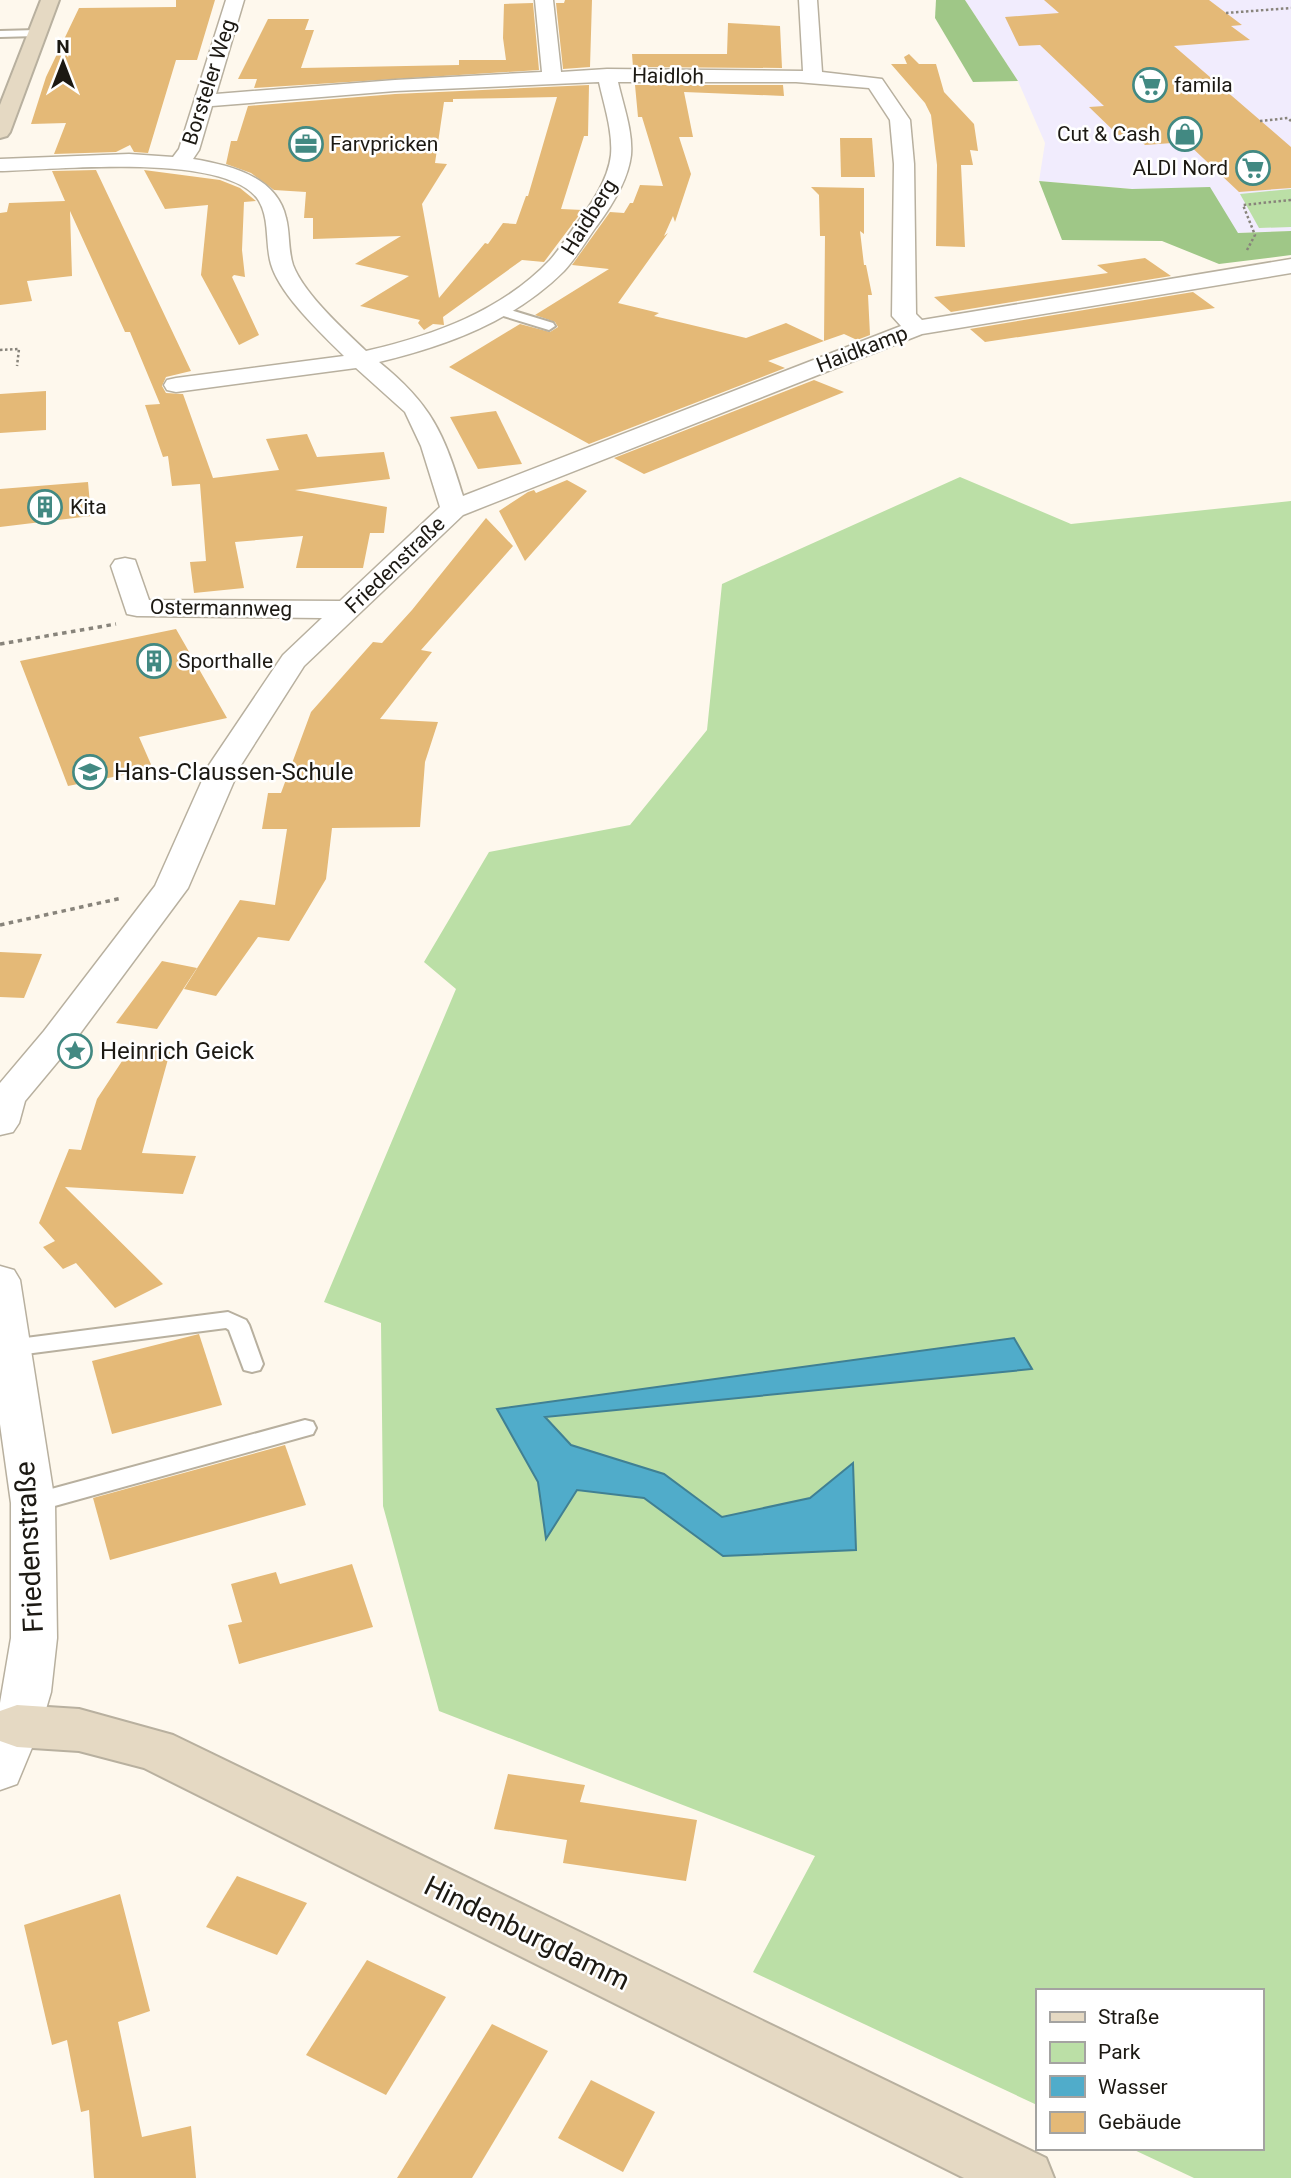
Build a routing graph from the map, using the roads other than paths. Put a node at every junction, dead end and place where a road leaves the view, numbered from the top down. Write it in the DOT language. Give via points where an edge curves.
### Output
graph roads {
  1 [pos="50,0"];
  2 [pos="235,0"];
  3 [pos="544,0"];
  4 [pos="808,0"];
  5 [pos="37,33"];
  6 [pos="0,34"];
  7 [pos="607,75"];
  8 [pos="552,76"];
  9 [pos="813,78"];
  10 [pos="203,101"];
  11 [pos="0,132"];
  12 [pos="179,163"];
  13 [pos="0,166"];
  14 [pos="1291,266"];
  15 [pos="500,311"];
  16 [pos="549,326"];
  17 [pos="917,328"];
  18 [pos="364,361"];
  19 [pos="176,385"];
  20 [pos="454,509"];
  21 [pos="125,566"];
  22 [pos="348,610"];
  23 [pos="0,1122"];
  24 [pos="0,1280"];
  25 [pos="10,1349"];
  26 [pos="252,1364"];
  27 [pos="305,1429"];
  28 [pos="33,1503"];
  29 [pos="9,1747"];
  30 [pos="1025,2178"];
  1 -- 5 [label="street"];
  2 -- 10 [label="street, Borsteler Weg"];
  3 -- 8 [label="street"];
  4 -- 9 [label="street"];
  5 -- 6 [label="lane"];
  5 -- 11 [label="street"];
  7 -- 8 [label="street, Haidloh"];
  7 -- 9 [label="street, Haidloh"];
  7 -- 15 [label="street, Haidberg" via="621,152 615,177 577,244 547,277"];
  8 -- 10 [label="street, Haidloh"];
  9 -- 17 [label="street, Haidloh" via="875,83 900,120 904,316"];
  10 -- 12 [label="street, Borsteler Weg" via="189,150"];
  12 -- 13 [label="street, Friedenstraße"];
  12 -- 18 [label="street, Friedenstraße" via="226,173 266,193 274,209 285,273 308,304"];
  14 -- 17 [label="street, Haidkamp"];
  15 -- 16 [label="lane"];
  15 -- 18 [label="street, Haidberg" via="446,336"];
  17 -- 20 [label="street, Haidkamp"];
  18 -- 19 [label="street"];
  18 -- 20 [label="street, Friedenstraße" via="416,410 439,457"];
  20 -- 22 [label="street, Friedenstraße"];
  21 -- 22 [label="street, Ostermannweg" via="136,608"];
  22 -- 23 [label="street, Friedenstraße" via="293,660 225,765 171,888 7,1098"];
  24 -- 25 [label="street, Friedenstraße"];
  25 -- 26 [label="lane" via="228,1320 238,1325"];
  25 -- 28 [label="street, Friedenstraße"];
  27 -- 28 [label="lane"];
  28 -- 29 [label="street, Friedenstraße" via="34,1638 27,1692"];
  29 -- 30 [label="street, Hindenburgdamm" via="79,1730 155,1749"];
}
